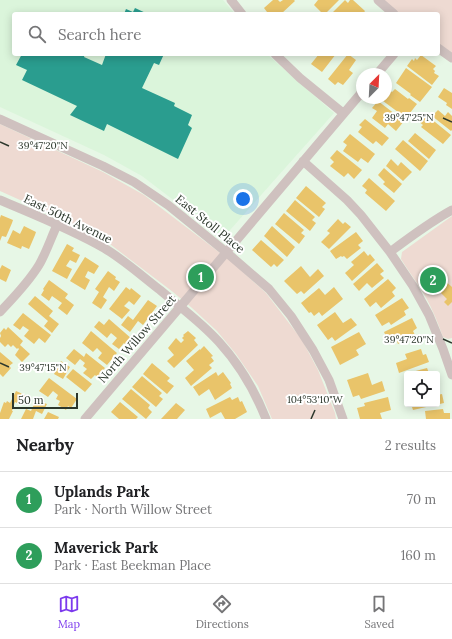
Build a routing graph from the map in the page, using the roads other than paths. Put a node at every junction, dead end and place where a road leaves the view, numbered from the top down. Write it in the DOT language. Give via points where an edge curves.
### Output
graph roads {
  1 [pos="231,0"];
  2 [pos="378,0"];
  3 [pos="240,12"];
  4 [pos="392,12"];
  5 [pos="440,49"];
  6 [pos="277,56"];
  7 [pos="392,56"];
  8 [pos="452,58"];
  9 [pos="382,68"];
  10 [pos="356,99"];
  11 [pos="344,113"];
  12 [pos="0,119"];
  13 [pos="303,161"];
  14 [pos="0,200"];
  15 [pos="452,210"];
  16 [pos="57,225"];
  17 [pos="226,252"];
  18 [pos="390,252"];
  19 [pos="180,307"];
  20 [pos="0,312"];
  21 [pos="452,345"];
  22 [pos="443,349"];
  23 [pos="452,375"];
  24 [pos="342,417"];
  25 [pos="85,419"];
  26 [pos="266,419"];
  1 -- 3 [label="street"];
  2 -- 4 [label="street"];
  5 -- 8 [label="street"];
  6 -- 11 [label="street"];
  7 -- 9 [label="street"];
  10 -- 11 [label="street, North Willow Street"];
  11 -- 13 [label="street, North Willow Street"];
  12 -- 17 [label="street, East Stoll Place" via="134,182 168,205"];
  13 -- 17 [label="street, North Willow Street"];
  13 -- 18 [label="street" via="347,200"];
  14 -- 16 [label="street, East 50th Avenue"];
  15 -- 18 [label="street"];
  16 -- 19 [label="street, East 50th Avenue" via="92,241 116,256"];
  16 -- 20 [label="street" via="39,265"];
  17 -- 19 [label="street, North Willow Street"];
  17 -- 24 [label="street, East Stoll Place" via="269,289 291,316 329,380"];
  18 -- 22 [label="street" via="413,286"];
  19 -- 25 [label="street, North Willow Street"];
  19 -- 26 [label="street, East 50th Avenue" via="208,331 231,356 253,390"];
  21 -- 22 [label="street"];
  22 -- 23 [label="street"];
}
